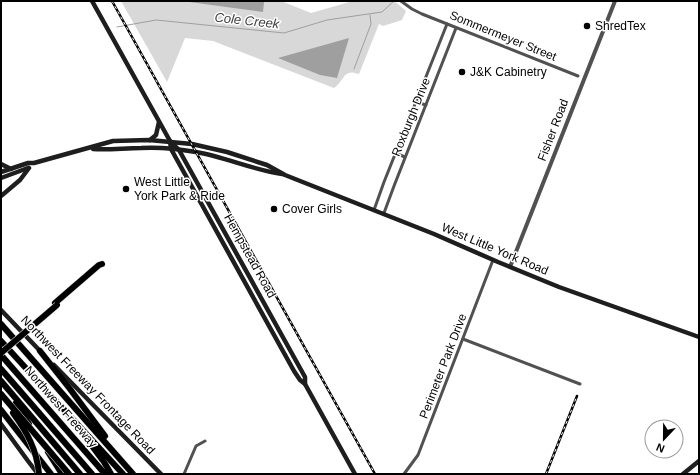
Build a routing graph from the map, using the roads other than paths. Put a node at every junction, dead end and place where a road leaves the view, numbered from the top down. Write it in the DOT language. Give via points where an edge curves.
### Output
graph roads {
  1 [pos="92,1"];
  2 [pos="401,1"];
  3 [pos="615,1"];
  4 [pos="446,24"];
  5 [pos="456,28"];
  6 [pos="578,76"];
  7 [pos="416,102"];
  8 [pos="426,105"];
  9 [pos="159,122"];
  10 [pos="149,140"];
  11 [pos="170,141"];
  12 [pos="89,149"];
  13 [pos="171,149"];
  14 [pos="179,150"];
  15 [pos="395,154"];
  16 [pos="405,157"];
  17 [pos="1,164"];
  18 [pos="34,164"];
  19 [pos="29,168"];
  20 [pos="11,169"];
  21 [pos="1,172"];
  22 [pos="285,175"];
  23 [pos="1,178"];
  24 [pos="1,196"];
  25 [pos="374,210"];
  26 [pos="384,214"];
  27 [pos="493,260"];
  28 [pos="510,267"];
  29 [pos="56,304"];
  30 [pos="1,310"];
  31 [pos="1,324"];
  32 [pos="699,337"];
  33 [pos="463,339"];
  34 [pos="1,341"];
  35 [pos="1,349"];
  36 [pos="40,351"];
  37 [pos="1,354"];
  38 [pos="1,365"];
  39 [pos="1,369"];
  40 [pos="1,381"];
  41 [pos="305,384"];
  42 [pos="580,384"];
  43 [pos="6,387"];
  44 [pos="1,394"];
  45 [pos="1,397"];
  46 [pos="1,410"];
  47 [pos="40,414"];
  48 [pos="74,420"];
  49 [pos="1,424"];
  50 [pos="205,441"];
  51 [pos="699,461"];
  52 [pos="92,473"];
  53 [pos="39,474"];
  54 [pos="51,474"];
  55 [pos="62,474"];
  56 [pos="69,474"];
  57 [pos="80,474"];
  58 [pos="105,474"];
  59 [pos="111,474"];
  60 [pos="123,474"];
  61 [pos="133,474"];
  62 [pos="161,474"];
  63 [pos="184,474"];
  64 [pos="355,474"];
  65 [pos="404,474"];
  66 [pos="683,474"];
  1 -- 9 [label="main road, Hempstead Road"];
  2 -- 4 [label="street, Sommermeyer Street" via="412,9"];
  3 -- 28 [label="street, Fisher Road"];
  4 -- 5 [label="street, Sommermeyer Street"];
  4 -- 7 [label="street, Roxburgh Drive"];
  5 -- 6 [label="street, Sommermeyer Street"];
  5 -- 8 [label="street, Roxburgh Drive"];
  7 -- 8 [label="street"];
  7 -- 15 [label="street, Roxburgh Drive"];
  8 -- 16 [label="street, Roxburgh Drive"];
  9 -- 10 [label="main road" via="156,136"];
  9 -- 11 [label="main road, Hempstead Road"];
  10 -- 11 [label="main road, West Little York Road"];
  10 -- 12 [label="main road, West Little York Road" via="113,141"];
  11 -- 13 [label="main road, Hempstead Road"];
  11 -- 14 [label="main road, Hempstead Road"];
  11 -- 22 [label="main road, West Little York Road" via="227,152 267,165"];
  12 -- 13 [label="main road, West Little York Road"];
  12 -- 18 [label="main road, West Little York Road"];
  13 -- 14 [label="main road, West Little York Road"];
  13 -- 41 [label="main road, Hempstead Road" via="300,380"];
  14 -- 22 [label="main road, West Little York Road"];
  14 -- 41 [label="main road, Hempstead Road" via="305,377"];
  15 -- 16 [label="street"];
  15 -- 25 [label="street, Roxburgh Drive"];
  16 -- 26 [label="street, Roxburgh Drive"];
  17 -- 20 [label="main road"];
  18 -- 19 [label="main road, West Little York Road"];
  18 -- 20 [label="main road, West Little York Road" via="28,163"];
  19 -- 23 [label="main road, West Little York Road"];
  19 -- 24 [label="main road" via="20,180"];
  20 -- 21 [label="main road, West Little York Road"];
  22 -- 25 [label="main road, West Little York Road"];
  25 -- 26 [label="main road, West Little York Road"];
  26 -- 27 [label="main road, West Little York Road"];
  27 -- 28 [label="main road, West Little York Road"];
  27 -- 33 [label="street, Perimeter Park Drive"];
  28 -- 32 [label="main road, West Little York Road"];
  29 -- 29 [label="highway" via="99,265 102,264 101,267"];
  29 -- 35 [label="highway, bridge"];
  29 -- 37 [label="highway, bridge"];
  30 -- 36 [label="main road, Northwest Freeway Frontage Road"];
  31 -- 61 [label="highway"];
  33 -- 42 [label="street"];
  33 -- 65 [label="street, Perimeter Park Drive" via="418,455"];
  34 -- 48 [label="highway"];
  36 -- 61 [label="highway"];
  36 -- 62 [label="main road, Northwest Freeway Frontage Road"];
  37 -- 58 [label="highway, Northwest Freeway"];
  38 -- 47 [label="highway"];
  39 -- 47 [label="highway"];
  40 -- 43 [label="highway"];
  41 -- 64 [label="main road, Hempstead Road"];
  43 -- 55 [label="highway"];
  43 -- 57 [label="highway"];
  44 -- 56 [label="highway, bridge"];
  45 -- 53 [label="highway, bridge" via="22,424 31,441 37,457"];
  46 -- 54 [label="highway"];
  47 -- 52 [label="highway"];
  48 -- 59 [label="highway"];
  48 -- 60 [label="highway"];
  49 -- 53 [label="main road"];
  50 -- 63 [label="street" via="196,446"];
  51 -- 66 [label="main road"];
}
